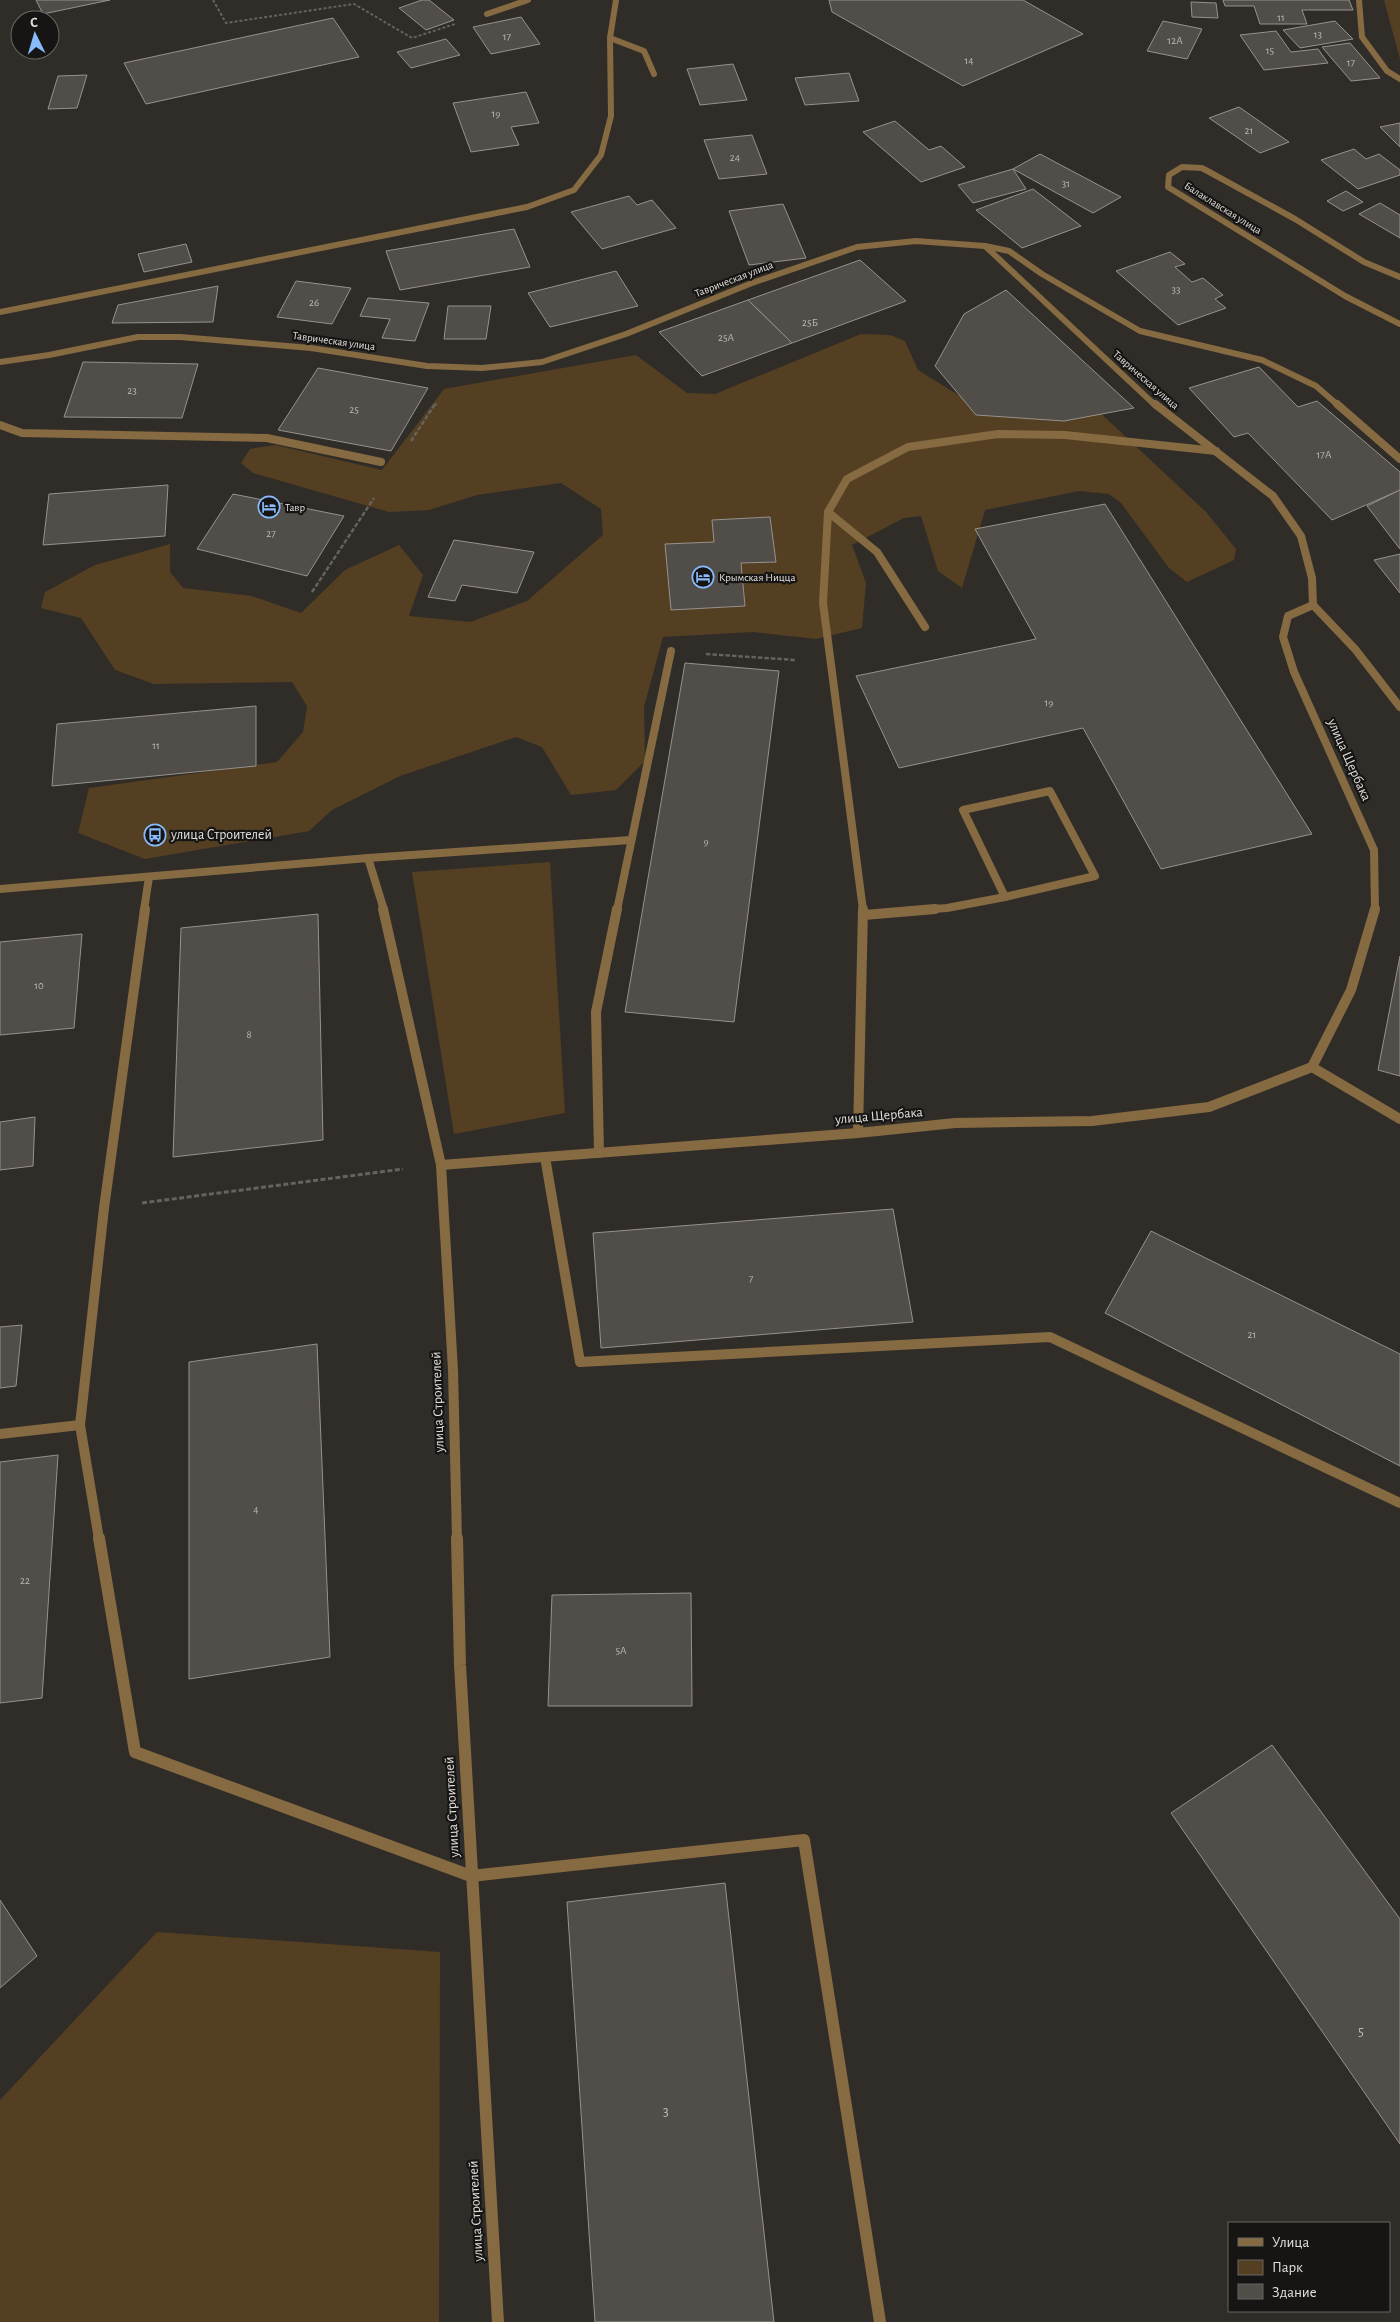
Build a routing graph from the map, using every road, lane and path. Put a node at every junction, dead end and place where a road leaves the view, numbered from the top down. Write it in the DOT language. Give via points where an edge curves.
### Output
graph roads {
  1 [pos="212,0"];
  2 [pos="528,0"];
  3 [pos="616,0"];
  4 [pos="1359,0"];
  5 [pos="487,14"];
  6 [pos="610,38"];
  7 [pos="654,74"];
  8 [pos="1400,79"];
  9 [pos="985,246"];
  10 [pos="1400,277"];
  11 [pos="0,312"];
  12 [pos="1400,324"];
  13 [pos="0,362"];
  14 [pos="0,425"];
  15 [pos="1216,451"];
  16 [pos="1400,459"];
  17 [pos="381,462"];
  18 [pos="828,512"];
  19 [pos="1312,605"];
  20 [pos="925,627"];
  21 [pos="671,651"];
  22 [pos="785,659"];
  23 [pos="1400,707"];
  24 [pos="631,840"];
  25 [pos="368,858"];
  26 [pos="149,877"];
  27 [pos="0,889"];
  28 [pos="1006,897"];
  29 [pos="864,915"];
  30 [pos="1312,1067"];
  31 [pos="1400,1119"];
  32 [pos="858,1133"];
  33 [pos="599,1153"];
  34 [pos="546,1157"];
  35 [pos="441,1165"];
  36 [pos="104,1208"];
  37 [pos="80,1425"];
  38 [pos="0,1434"];
  39 [pos="1400,1503"];
  40 [pos="471,1876"];
  41 [pos="498,2322"];
  42 [pos="880,2322"];
  1 -- 5 [label="path" via="226,23 354,4 412,38"];
  2 -- 5 [label="street"];
  3 -- 6 [label="street"];
  4 -- 8 [label="street" via="1362,38 1388,71"];
  6 -- 7 [label="street" via="644,51"];
  6 -- 11 [label="street" via="611,116 602,155 574,190 527,207"];
  9 -- 13 [label="street, Таврическая улица" via="916,241 857,247 752,283 626,334 542,362 482,368 427,366 311,348 180,337 138,337"];
  9 -- 15 [label="street, Таврическая улица" via="1153,403"];
  9 -- 16 [label="street" via="1008,250 1042,274 1140,331 1262,360 1316,386"];
  10 -- 12 [label="street, Балаклавская улица" via="1364,262 1295,219 1202,168 1182,167 1169,175 1168,187 1345,296"];
  14 -- 17 [label="street" via="22,433 267,438"];
  15 -- 18 [label="street" via="1066,435 998,434 908,447 847,479"];
  15 -- 19 [label="street, Таврическая улица" via="1274,496 1301,536 1312,578"];
  18 -- 20 [label="street" via="877,552"];
  18 -- 29 [label="street" via="823,603"];
  19 -- 23 [label="street" via="1355,649"];
  19 -- 30 [label="street, улица Щербака" via="1288,616 1282,637 1294,672 1374,850 1376,907 1351,990"];
  21 -- 22 [label="path"];
  21 -- 24 [label="street"];
  24 -- 25 [label="street"];
  24 -- 33 [label="street" via="596,1012"];
  25 -- 26 [label="street"];
  25 -- 35 [label="street, улица Строителей" via="381,898"];
  26 -- 27 [label="street"];
  26 -- 36 [label="street"];
  28 -- 28 [label="street" via="1095,876 1050,791 963,810"];
  28 -- 29 [label="street" via="947,908"];
  29 -- 32 [label="street"];
  30 -- 31 [label="street"];
  30 -- 32 [label="street, улица Щербака" via="1209,1107 1092,1121 955,1123"];
  32 -- 33 [label="street, улица Щербака"];
  33 -- 34 [label="street, улица Щербака"];
  34 -- 35 [label="street, улица Щербака"];
  34 -- 39 [label="street" via="580,1362 1050,1337"];
  35 -- 36 [label="path"];
  35 -- 40 [label="street, улица Строителей" via="453,1370 460,1665"];
  36 -- 37 [label="street"];
  37 -- 38 [label="street"];
  37 -- 40 [label="street" via="135,1752"];
  40 -- 41 [label="street, улица Строителей"];
  40 -- 42 [label="street" via="804,1840"];
}
